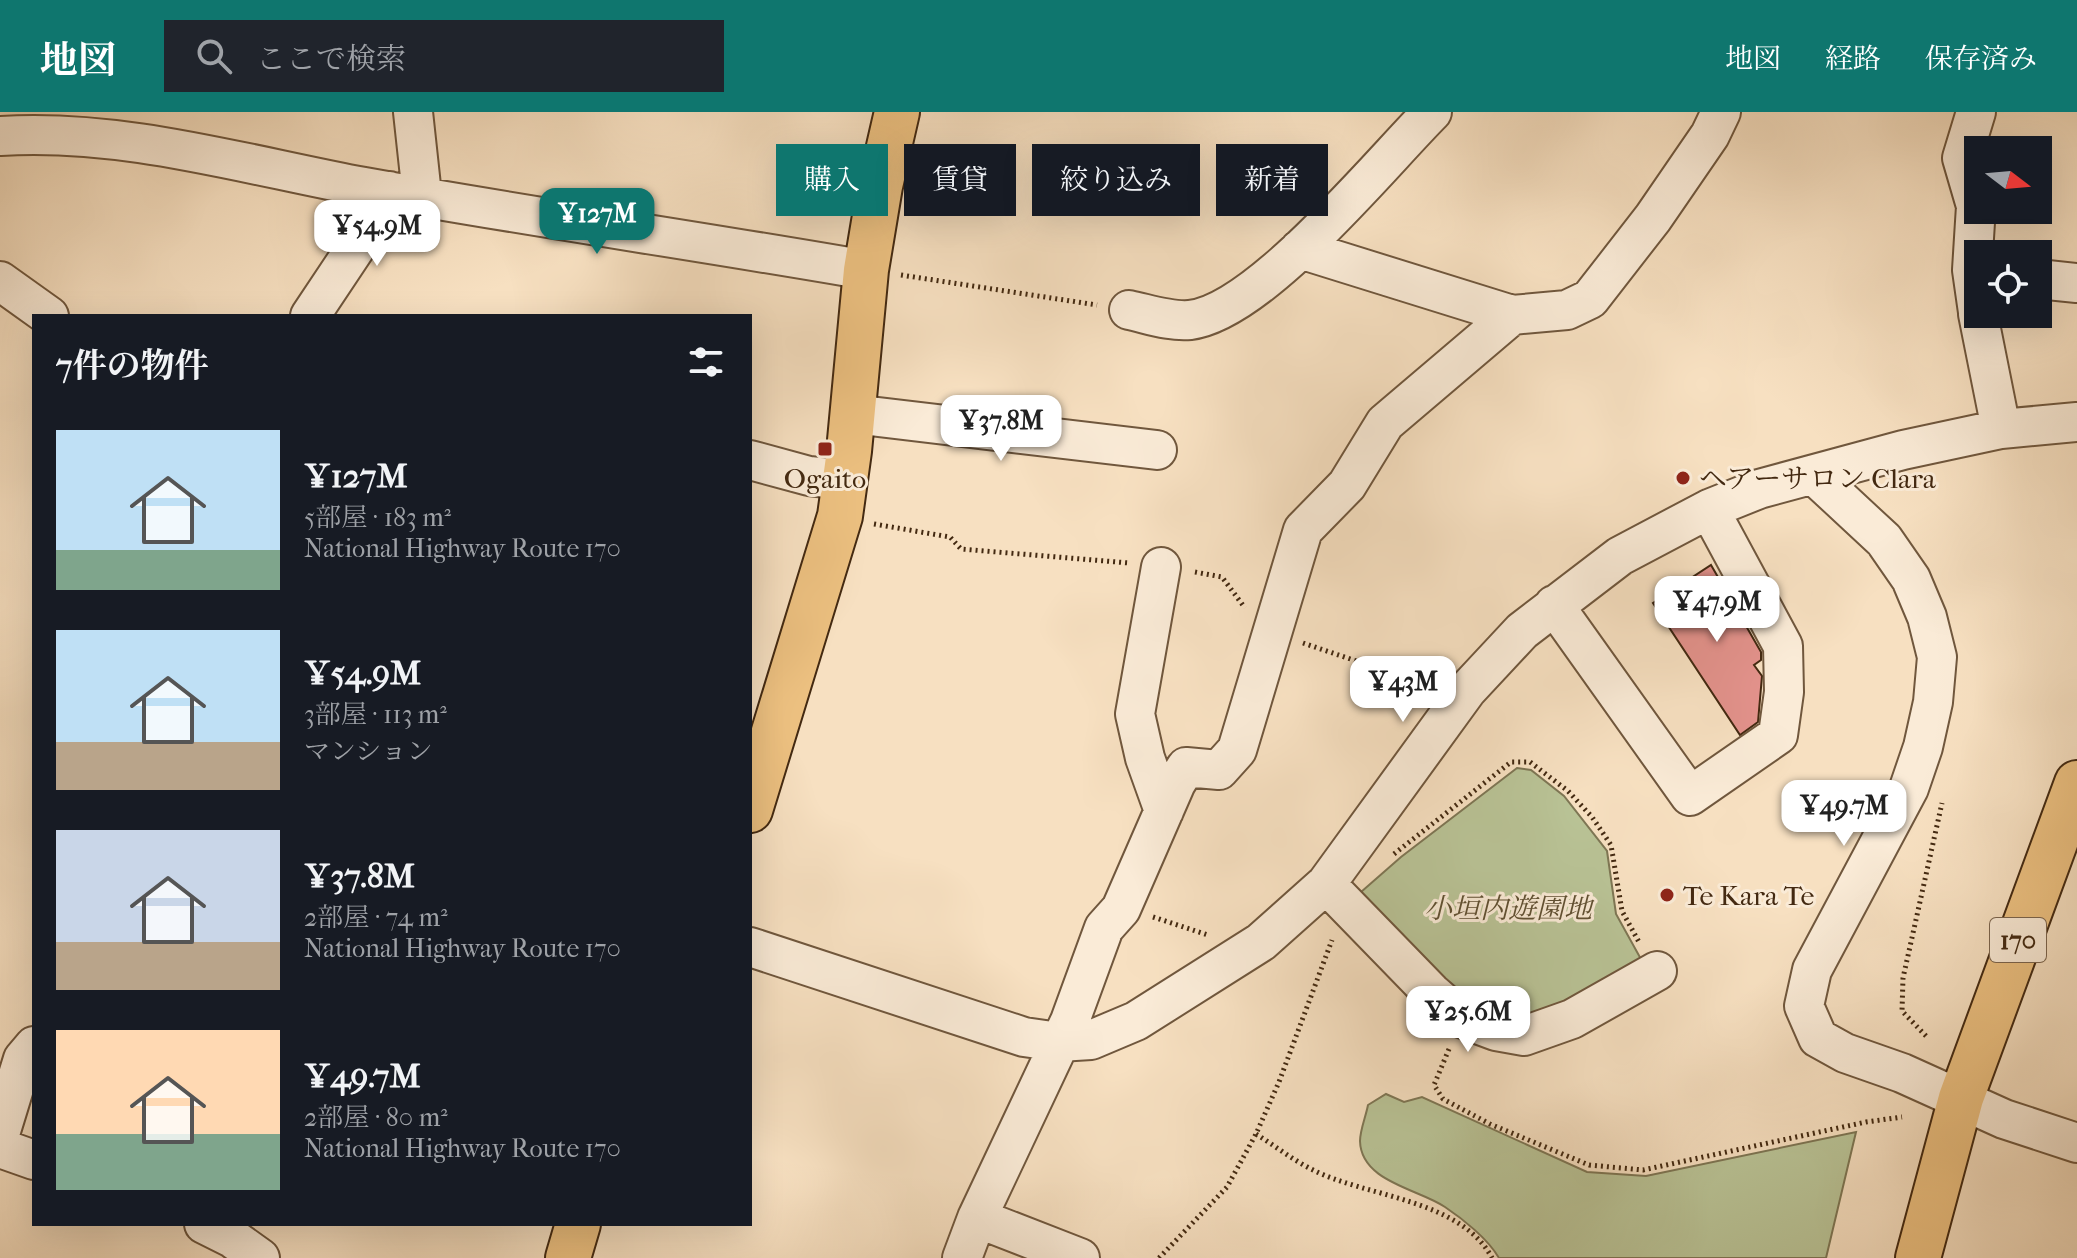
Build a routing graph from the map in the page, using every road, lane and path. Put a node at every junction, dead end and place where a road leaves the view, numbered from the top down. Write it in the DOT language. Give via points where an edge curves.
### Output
graph roads {
  1 [pos="413,112"];
  2 [pos="897,112"];
  3 [pos="1432,112"];
  4 [pos="1721,112"];
  5 [pos="1976,112"];
  6 [pos="17,127"];
  7 [pos="405,193"];
  8 [pos="1975,240"];
  9 [pos="1300,249"];
  10 [pos="866,270"];
  11 [pos="2052,280"];
  12 [pos="0,281"];
  13 [pos="2077,283"];
  14 [pos="1129,310"];
  15 [pos="46,314"];
  16 [pos="311,314"];
  17 [pos="1512,315"];
  18 [pos="1981,328"];
  19 [pos="853,414"];
  20 [pos="2077,422"];
  21 [pos="2001,429"];
  22 [pos="1157,450"];
  23 [pos="752,461"];
  24 [pos="1814,475"];
  25 [pos="846,480"];
  26 [pos="1709,509"];
  27 [pos="1161,567"];
  28 [pos="1554,605"];
  29 [pos="2077,783"];
  30 [pos="1945,792"];
  31 [pos="752,803"];
  32 [pos="1164,811"];
  33 [pos="1384,862"];
  34 [pos="1334,893"];
  35 [pos="1124,902"];
  36 [pos="752,948"];
  37 [pos="1250,949"];
  38 [pos="1657,971"];
  39 [pos="1461,1018"];
  40 [pos="1926,1036"];
  41 [pos="1059,1042"];
  42 [pos="32,1048"];
  43 [pos="1961,1098"];
  44 [pos="1902,1117"];
  45 [pos="0,1134"];
  46 [pos="1256,1134"];
  47 [pos="2077,1143"];
  48 [pos="0,1148"];
  49 [pos="32,1159"];
  50 [pos="977,1218"];
  51 [pos="208,1226"];
  52 [pos="577,1226"];
  53 [pos="260,1258"];
  54 [pos="568,1258"];
  55 [pos="962,1258"];
  56 [pos="1080,1258"];
  57 [pos="1159,1258"];
  58 [pos="1492,1258"];
  59 [pos="1918,1258"];
  1 -- 7 [label="street"];
  2 -- 10 [label="highway"];
  3 -- 9 [label="street"];
  4 -- 17 [label="street" via="1653,218 1590,299 1567,310"];
  5 -- 8 [label="street" via="1962,158 1976,206"];
  6 -- 7 [label="street" via="165,148"];
  7 -- 10 [label="street"];
  7 -- 16 [label="street" via="378,214"];
  9 -- 14 [label="street" via="1223,311 1188,320"];
  9 -- 17 [label="street"];
  10 -- 14 [label="path"];
  10 -- 19 [label="highway"];
  11 -- 13 [label="street"];
  12 -- 15 [label="street"];
  17 -- 32 [label="street" via="1385,423 1347,485 1303,530 1237,750 1219,770 1186,767"];
  18 -- 21 [label="street"];
  19 -- 22 [label="street"];
  19 -- 25 [label="highway"];
  20 -- 21 [label="street"];
  21 -- 24 [label="street"];
  23 -- 25 [label="street"];
  24 -- 26 [label="street"];
  24 -- 43 [label="street" via="1884,540 1911,579 1937,657 1930,717 1909,788 1812,970 1804,1006 1818,1038"];
  25 -- 31 [label="highway" via="840,516"];
  26 -- 28 [label="street" via="1620,556"];
  26 -- 28 [label="street" via="1783,646 1784,692 1778,735 1690,796"];
  27 -- 32 [label="street" via="1135,714"];
  28 -- 34 [label="street" via="1467,690"];
  29 -- 43 [label="highway, 170"];
  30 -- 40 [label="path" via="1903,978 1902,1011"];
  32 -- 35 [label="street"];
  33 -- 38 [label="path" via="1511,762 1530,762 1568,791 1611,845 1622,911"];
  34 -- 37 [label="street"];
  34 -- 39 [label="street"];
  34 -- 46 [label="path" via="1329,951"];
  35 -- 37 [label="path" via="1137,912"];
  35 -- 41 [label="street" via="1104,928"];
  36 -- 41 [label="street" via="1024,1037"];
  37 -- 41 [label="street" via="1136,1021 1091,1040"];
  38 -- 39 [label="street" via="1572,1019 1524,1036"];
  39 -- 44 [label="path" via="1434,1085 1443,1099 1589,1165 1643,1170"];
  41 -- 50 [label="street"];
  42 -- 45 [label="street" via="23,1059"];
  43 -- 47 [label="street" via="2004,1119"];
  43 -- 59 [label="highway, 170"];
  46 -- 57 [label="path" via="1227,1187"];
  46 -- 58 [label="path" via="1314,1171 1455,1221"];
  48 -- 49 [label="street"];
  50 -- 55 [label="street"];
  50 -- 56 [label="street"];
  51 -- 53 [label="street"];
  52 -- 54 [label="highway"];
}
